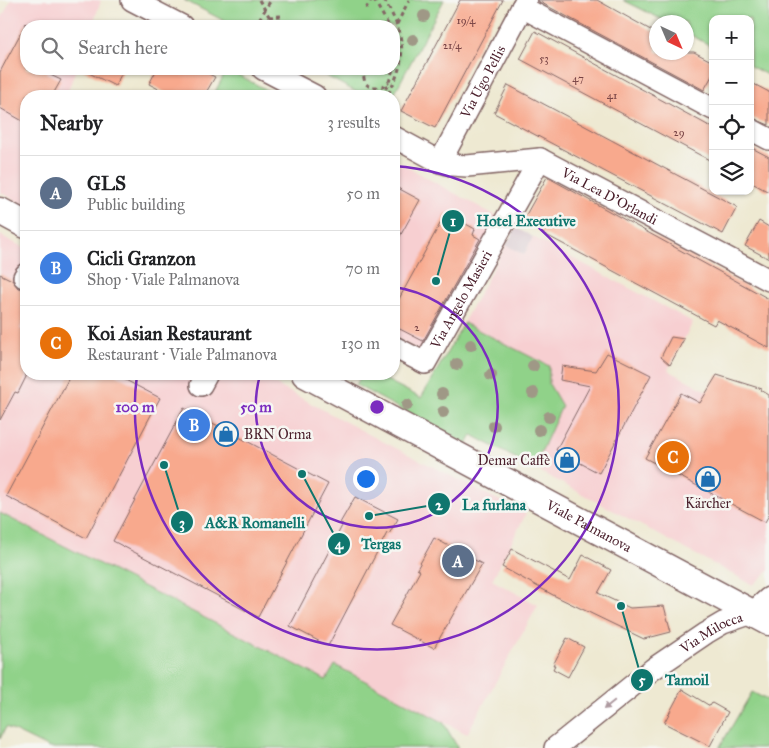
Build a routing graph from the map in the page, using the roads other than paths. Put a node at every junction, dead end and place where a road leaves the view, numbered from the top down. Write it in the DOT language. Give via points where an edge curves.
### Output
graph roads {
  1 [pos="132,0"];
  2 [pos="524,4"];
  3 [pos="170,20"];
  4 [pos="275,75"];
  5 [pos="304,90"];
  6 [pos="709,107"];
  7 [pos="754,131"];
  8 [pos="769,139"];
  9 [pos="400,140"];
  10 [pos="540,159"];
  11 [pos="440,162"];
  12 [pos="0,210"];
  13 [pos="20,222"];
  14 [pos="769,280"];
  15 [pos="400,350"];
  16 [pos="337,381"];
  17 [pos="763,611"];
  18 [pos="555,748"];
  1 -- 3 [label="street"];
  2 -- 6 [label="street"];
  2 -- 11 [label="street, Via Ugo Pellis"];
  4 -- 5 [label="street"];
  7 -- 8 [label="street"];
  9 -- 11 [label="street"];
  10 -- 11 [label="street" via="467,166"];
  10 -- 14 [label="street, Via Lea D'Orlandi"];
  10 -- 15 [label="street, Via Angelo Masieri" via="425,363"];
  12 -- 13 [label="main road"];
  16 -- 17 [label="main road, Viale Palmanova"];
  17 -- 18 [label="street, Via Milocca, one-way" via="706,633 653,669"];
}
